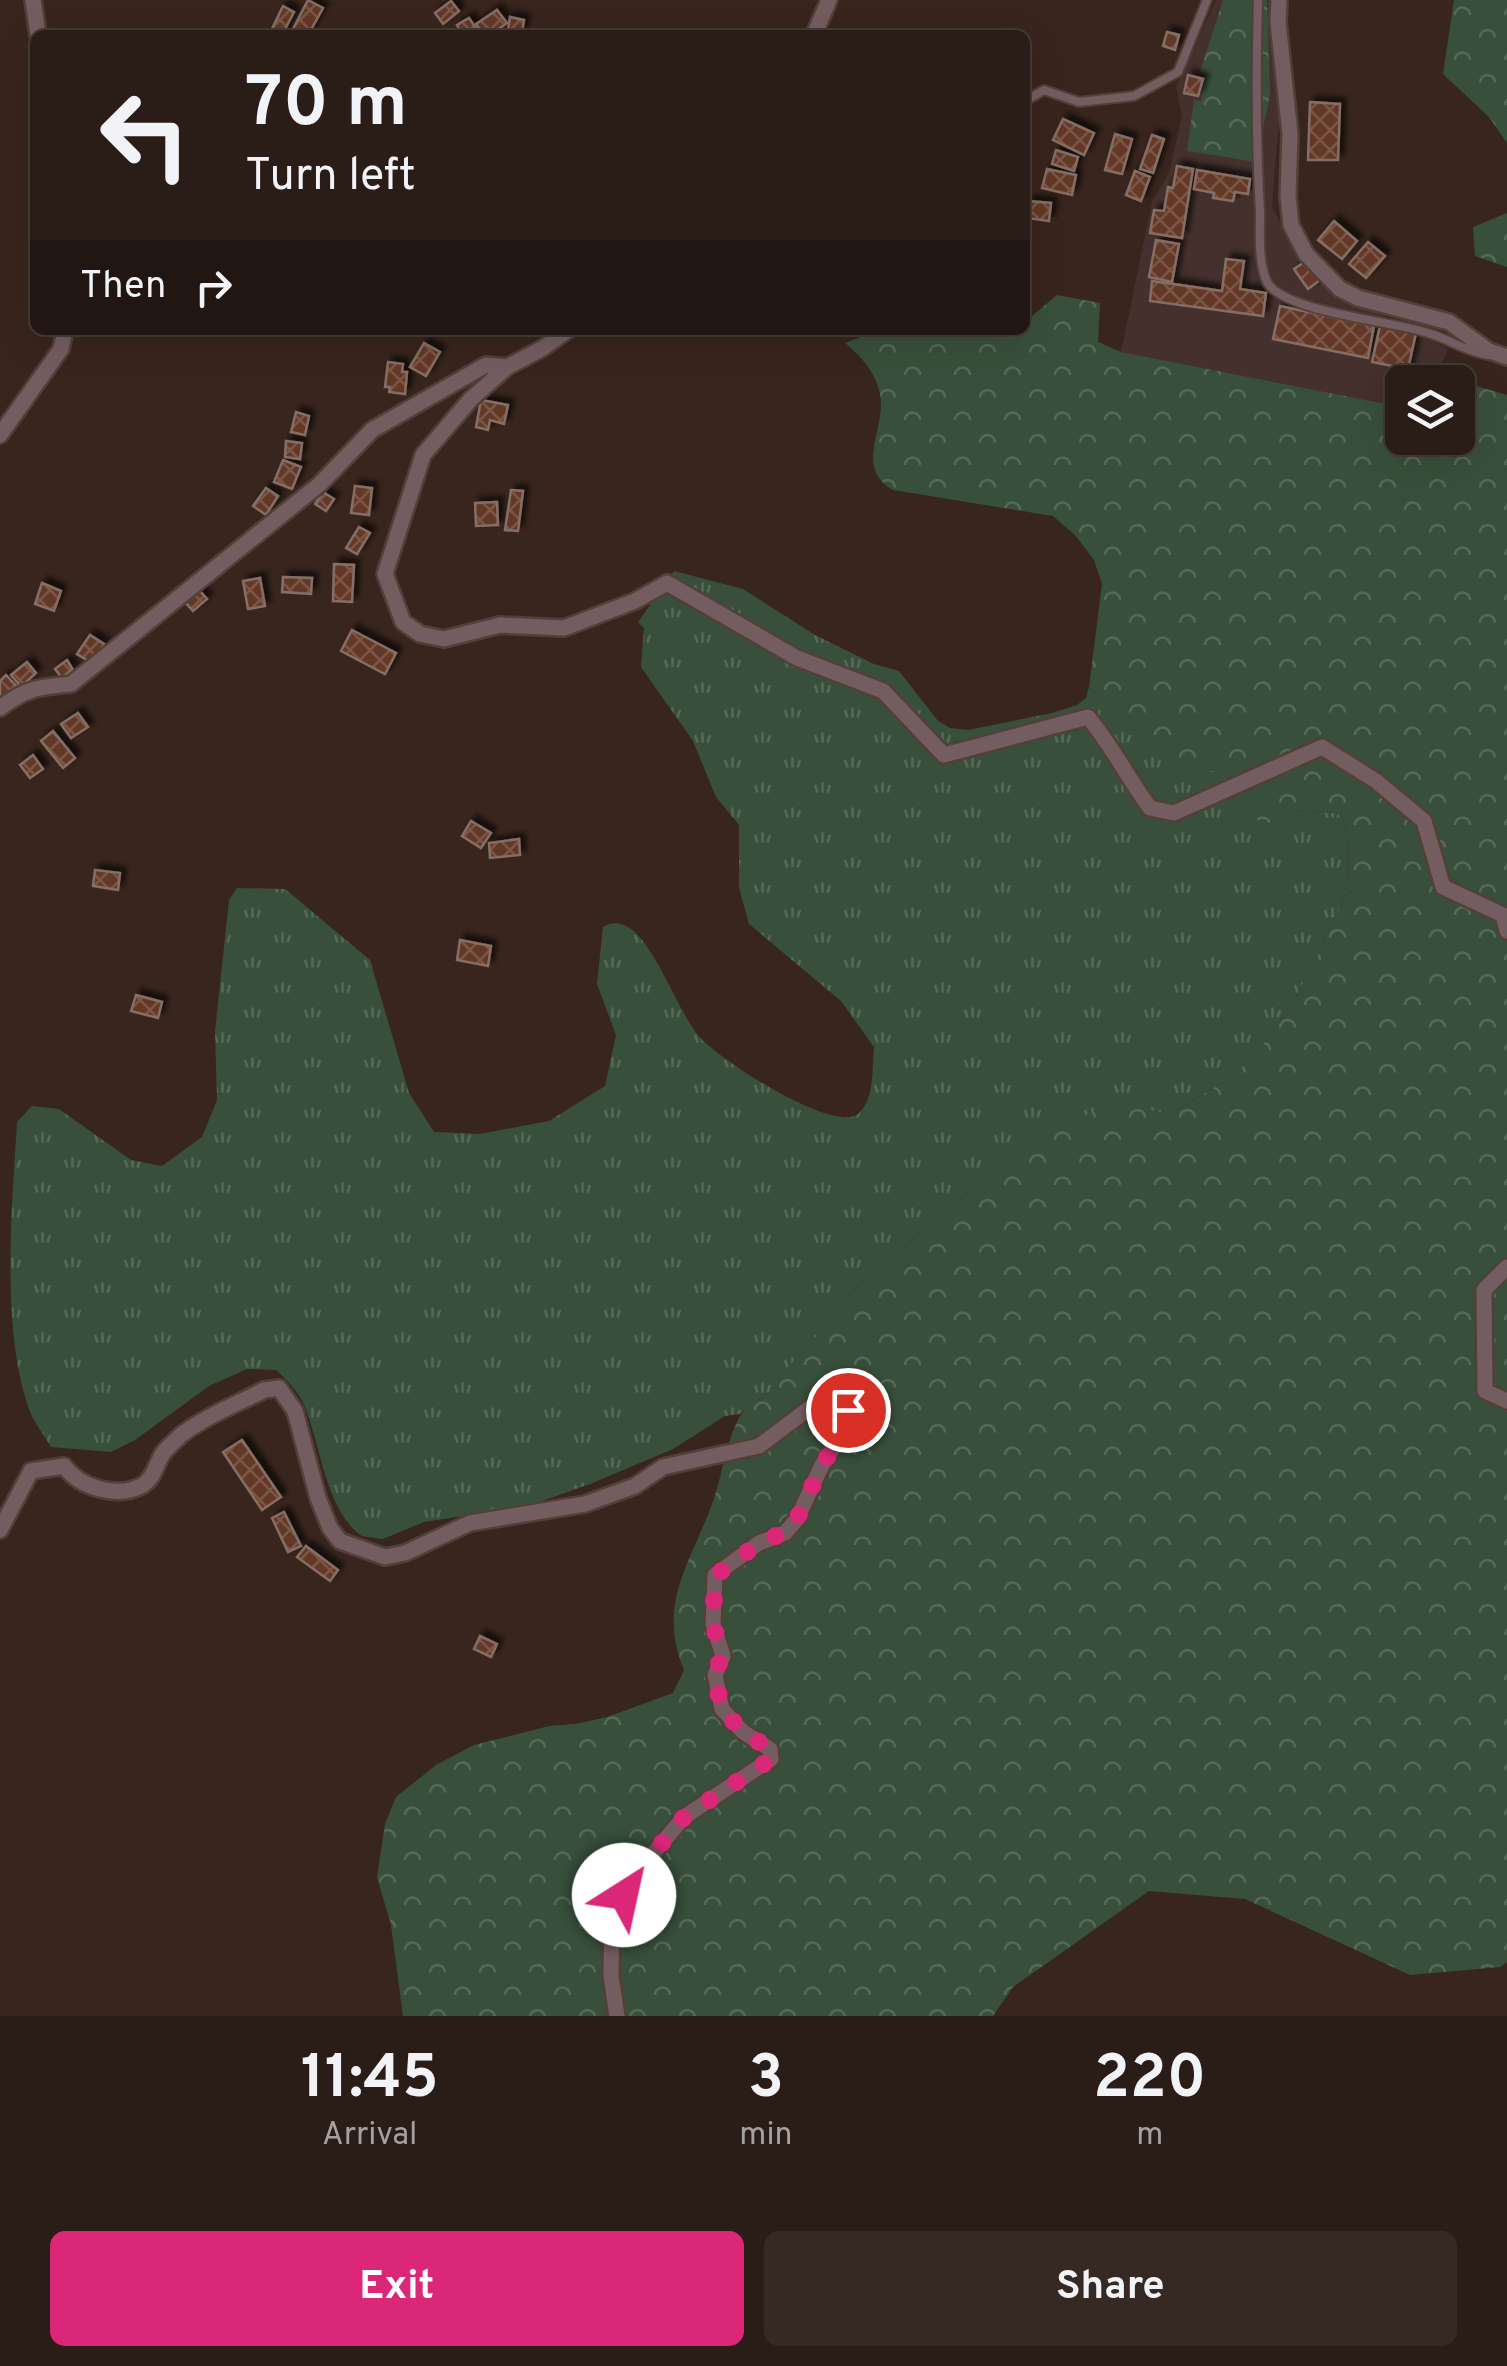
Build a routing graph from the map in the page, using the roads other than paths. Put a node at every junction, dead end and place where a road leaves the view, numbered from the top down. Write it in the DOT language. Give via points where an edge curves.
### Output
graph roads {
  1 [pos="33,0"];
  2 [pos="828,0"];
  3 [pos="1207,0"];
  4 [pos="1258,0"];
  5 [pos="1279,0"];
  6 [pos="37,30"];
  7 [pos="816,30"];
  8 [pos="1030,98"];
  9 [pos="64,335"];
  10 [pos="561,335"];
  11 [pos="1507,358"];
  12 [pos="507,366"];
  13 [pos="0,435"];
  14 [pos="0,708"];
  15 [pos="1507,931"];
  16 [pos="1507,1267"];
  17 [pos="1507,1401"];
  18 [pos="0,1530"];
  19 [pos="612,2012"];
  1 -- 6 [label="street"];
  2 -- 7 [label="street"];
  3 -- 8 [label="lane" via="1178,72 1134,96 1080,102 1044,90"];
  4 -- 11 [label="lane" via="1256,119 1267,282 1306,305"];
  5 -- 11 [label="street" via="1291,226 1306,254 1340,289 1449,322"];
  9 -- 13 [label="street" via="61,349"];
  10 -- 12 [label="street"];
  12 -- 14 [label="street" via="486,365 372,430 320,484 71,684 32,688"];
  12 -- 15 [label="street" via="423,455 385,574 404,622 420,634 444,639 500,626 564,628 667,583 797,658 882,691 944,755 1088,717 1150,808 1174,813 1322,747 1424,821 1443,887 1503,916"];
  16 -- 17 [label="street" via="1484,1290 1485,1391"];
  18 -- 19 [label="street" via="31,1471 64,1466 73,1478 118,1491 143,1484 183,1434 278,1388 295,1410 330,1528 340,1541 386,1557 470,1522 585,1504 634,1486 663,1466 759,1446 811,1408 835,1404 848,1410 851,1421 797,1519 715,1576 713,1624 722,1656 714,1675 722,1709 770,1749 771,1759 684,1817 636,1874 612,1916"];
}
